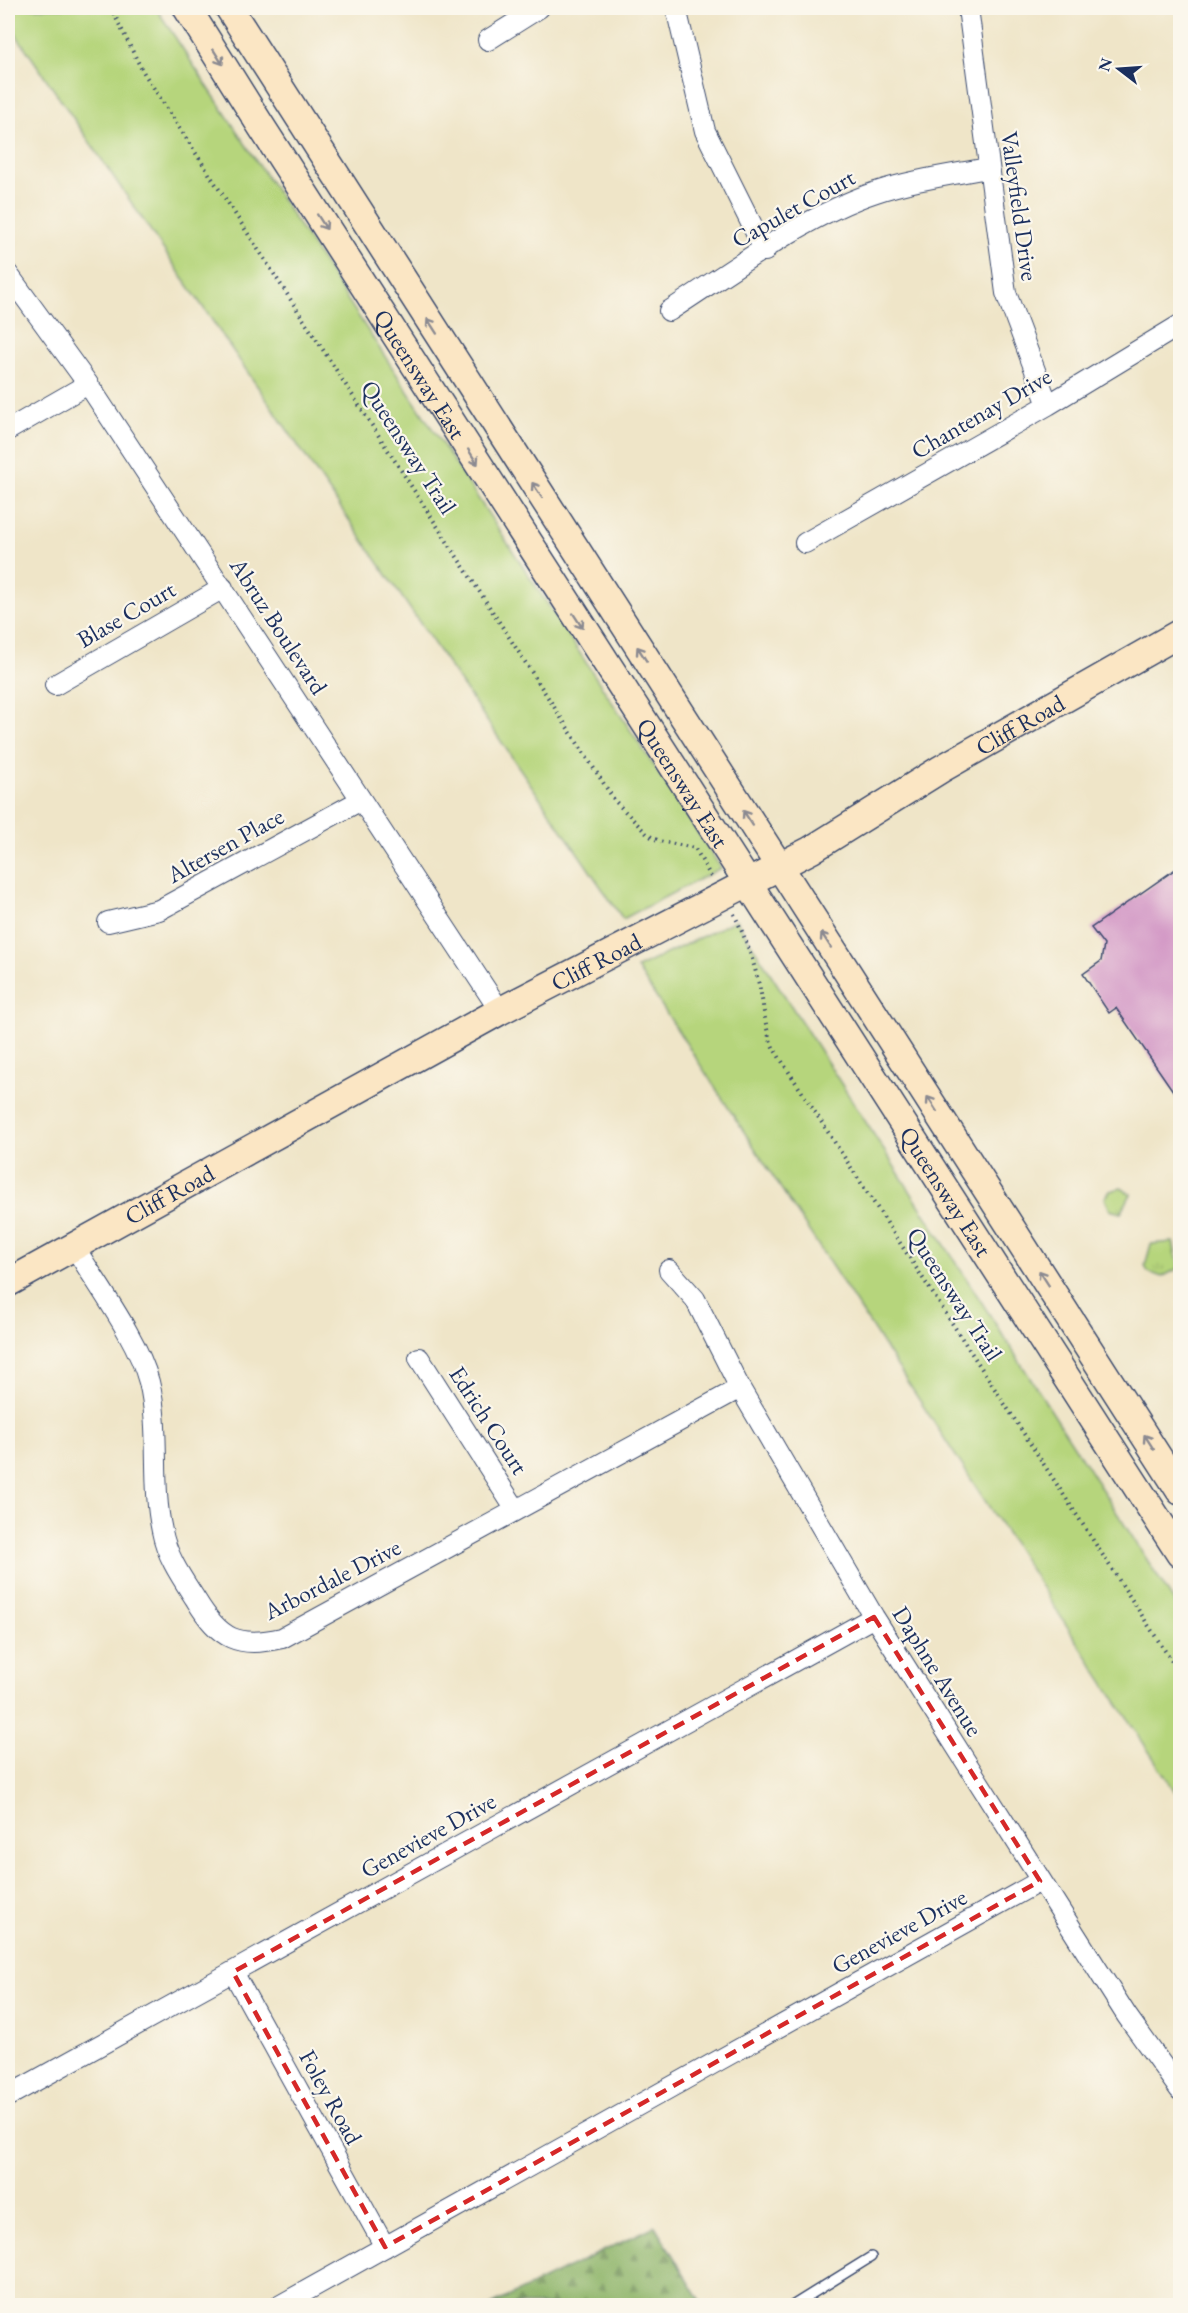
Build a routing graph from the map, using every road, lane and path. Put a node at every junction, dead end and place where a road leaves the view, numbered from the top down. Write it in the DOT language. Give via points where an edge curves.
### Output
graph roads {
  1 [pos="111,8"];
  2 [pos="187,8"];
  3 [pos="230,8"];
  4 [pos="539,8"];
  5 [pos="676,8"];
  6 [pos="968,8"];
  7 [pos="488,40"];
  8 [pos="987,168"];
  9 [pos="765,250"];
  10 [pos="8,274"];
  11 [pos="669,310"];
  12 [pos="1180,325"];
  13 [pos="88,384"];
  14 [pos="1048,405"];
  15 [pos="8,430"];
  16 [pos="805,543"];
  17 [pos="223,588"];
  18 [pos="1180,633"];
  19 [pos="55,685"];
  20 [pos="361,800"];
  21 [pos="779,867"];
  22 [pos="707,870"];
  23 [pos="747,884"];
  24 [pos="735,917"];
  25 [pos="108,922"];
  26 [pos="500,1011"];
  27 [pos="74,1246"];
  28 [pos="669,1270"];
  29 [pos="8,1283"];
  30 [pos="419,1358"];
  31 [pos="740,1388"];
  32 [pos="1180,1491"];
  33 [pos="516,1510"];
  34 [pos="1180,1554"];
  35 [pos="874,1617"];
  36 [pos="1180,1674"];
  37 [pos="1040,1881"];
  38 [pos="233,1972"];
  39 [pos="1180,2090"];
  40 [pos="8,2096"];
  41 [pos="385,2247"];
  42 [pos="871,2257"];
  43 [pos="279,2306"];
  44 [pos="792,2306"];
  1 -- 22 [label="path, Queensway Trail" via="142,70 615,801 648,835 695,848"];
  2 -- 23 [label="main road, Queensway East, one-way"];
  21 -- 3 [label="main road, Queensway East, one-way"];
  4 -- 7 [label="street"];
  5 -- 9 [label="street" via="705,131"];
  6 -- 8 [label="street, Valleyfield Drive"];
  8 -- 9 [label="street, Capulet Court" via="874,192"];
  8 -- 14 [label="street, Valleyfield Drive" via="1006,293"];
  9 -- 11 [label="street, Capulet Court"];
  10 -- 13 [label="street, Abruz Boulevard"];
  12 -- 14 [label="street, Chantenay Drive"];
  13 -- 15 [label="street"];
  13 -- 17 [label="street, Abruz Boulevard"];
  14 -- 16 [label="street, Chantenay Drive"];
  17 -- 19 [label="street, Blase Court"];
  17 -- 20 [label="street, Abruz Boulevard"];
  18 -- 21 [label="main road, Cliff Road"];
  20 -- 25 [label="street, Altersen Place" via="159,910"];
  20 -- 26 [label="street, Abruz Boulevard"];
  21 -- 23 [label="main road, Cliff Road"];
  32 -- 21 [label="main road, Queensway East, one-way"];
  23 -- 26 [label="main road, Cliff Road"];
  23 -- 34 [label="main road, Queensway East"];
  24 -- 36 [label="path, Queensway Trail" via="750,954 774,1049"];
  26 -- 27 [label="main road, Cliff Road"];
  27 -- 29 [label="main road, Cliff Road"];
  27 -- 33 [label="street, Arbordale Drive" via="138,1353 148,1380 155,1415 158,1502 170,1557 203,1612 223,1633 242,1643 282,1638"];
  28 -- 31 [label="street, Daphne Avenue" via="694,1299"];
  30 -- 33 [label="street, Edrich Court"];
  31 -- 33 [label="street, Arbordale Drive"];
  31 -- 35 [label="street, Daphne Avenue"];
  35 -- 37 [label="street, Daphne Avenue"];
  35 -- 38 [label="street, Genevieve Drive"];
  37 -- 39 [label="street, Daphne Avenue"];
  37 -- 41 [label="street, Genevieve Drive"];
  38 -- 40 [label="street, Genevieve Drive"];
  38 -- 41 [label="street, Foley Road"];
  41 -- 43 [label="street, Genevieve Drive"];
  42 -- 44 [label="lane"];
}
